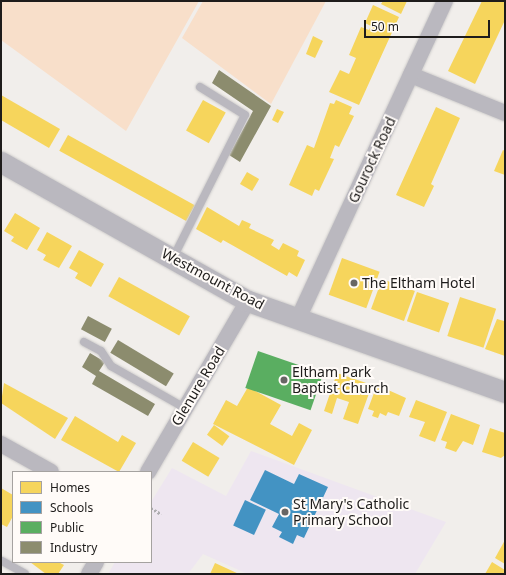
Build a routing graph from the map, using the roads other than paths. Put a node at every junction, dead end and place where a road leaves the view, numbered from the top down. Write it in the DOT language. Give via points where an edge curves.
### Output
graph roads {
  1 [pos="445,1"];
  2 [pos="411,75"];
  3 [pos="200,87"];
  4 [pos="505,113"];
  5 [pos="1,162"];
  6 [pos="173,259"];
  7 [pos="248,301"];
  8 [pos="298,320"];
  9 [pos="84,342"];
  10 [pos="505,392"];
  11 [pos="185,408"];
  12 [pos="1,444"];
  13 [pos="49,471"];
  14 [pos="149,471"];
  15 [pos="2,561"];
  16 [pos="95,563"];
  17 [pos="25,574"];
  18 [pos="89,574"];
  1 -- 2 [label="street, Gourock Road"];
  2 -- 4 [label="street"];
  2 -- 8 [label="street, Gourock Road"];
  3 -- 6 [label="lane" via="245,116"];
  5 -- 6 [label="street, Westmount Road"];
  6 -- 7 [label="street, Westmount Road"];
  7 -- 8 [label="street, Westmount Road"];
  7 -- 11 [label="street, Glenure Road"];
  8 -- 10 [label="street, Westmount Road"];
  9 -- 11 [label="lane" via="101,351 110,366"];
  11 -- 14 [label="street, Glenure Road"];
  12 -- 13 [label="street"];
  15 -- 17 [label="lane"];
  16 -- 18 [label="street"];
}
